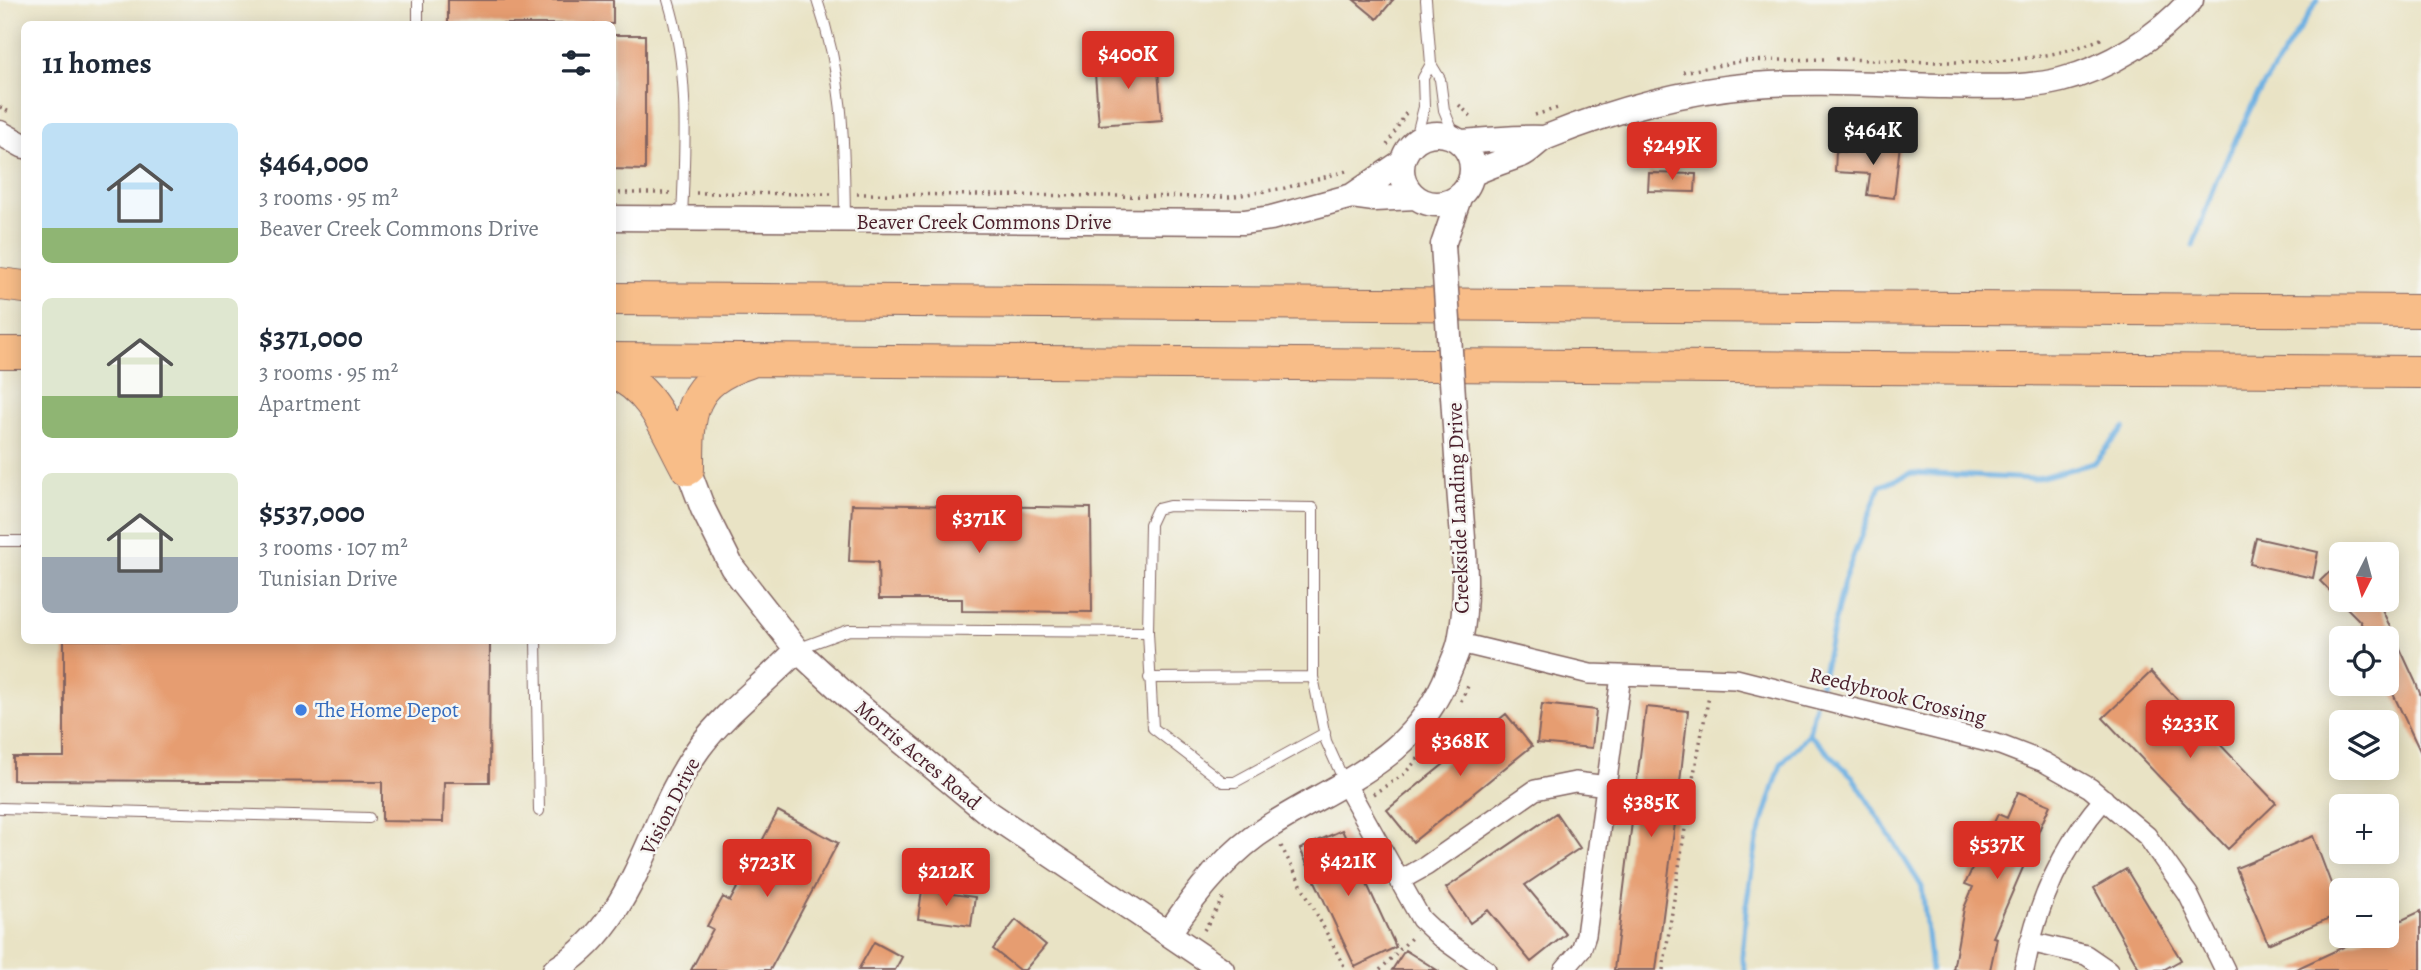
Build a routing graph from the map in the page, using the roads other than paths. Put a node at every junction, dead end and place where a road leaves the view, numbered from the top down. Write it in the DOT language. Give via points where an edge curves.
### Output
graph roads {
  1 [pos="418,0"];
  2 [pos="668,0"];
  3 [pos="817,0"];
  4 [pos="1426,0"];
  5 [pos="2191,0"];
  6 [pos="418,21"];
  7 [pos="1431,64"];
  8 [pos="0,133"];
  9 [pos="1544,138"];
  10 [pos="1458,140"];
  11 [pos="21,144"];
  12 [pos="1399,152"];
  13 [pos="1466,185"];
  14 [pos="1352,196"];
  15 [pos="1421,199"];
  16 [pos="616,218"];
  17 [pos="682,218"];
  18 [pos="845,221"];
  19 [pos="1443,246"];
  20 [pos="0,284"];
  21 [pos="21,287"];
  22 [pos="0,295"];
  23 [pos="21,295"];
  24 [pos="616,299"];
  25 [pos="2421,311"];
  26 [pos="0,353"];
  27 [pos="21,353"];
  28 [pos="616,359"];
  29 [pos="754,360"];
  30 [pos="2421,372"];
  31 [pos="616,375"];
  32 [pos="688,469"];
  33 [pos="0,541"];
  34 [pos="21,541"];
  35 [pos="1148,632"];
  36 [pos="1460,643"];
  37 [pos="536,644"];
  38 [pos="797,650"];
  39 [pos="1621,676"];
  40 [pos="1313,677"];
  41 [pos="1149,678"];
  42 [pos="1325,733"];
  43 [pos="1345,783"];
  44 [pos="1608,786"];
  45 [pos="2104,799"];
  46 [pos="0,808"];
  47 [pos="539,811"];
  48 [pos="369,818"];
  49 [pos="1399,881"];
  50 [pos="1169,933"];
  51 [pos="2030,942"];
  52 [pos="555,970"];
  53 [pos="1222,970"];
  54 [pos="1486,970"];
  55 [pos="1564,970"];
  56 [pos="2024,970"];
  57 [pos="2108,970"];
  58 [pos="2225,970"];
  1 -- 6 [label="lane"];
  2 -- 17 [label="lane" via="679,35 684,89"];
  3 -- 18 [label="lane" via="841,93"];
  4 -- 7 [label="lane"];
  5 -- 9 [label="street" via="2154,33 2118,56 2060,80 1965,87 1754,85 1672,99"];
  7 -- 10 [label="lane"];
  7 -- 12 [label="lane" via="1423,78 1424,107"];
  8 -- 11 [label="street"];
  9 -- 10 [label="street"];
  9 -- 13 [label="street"];
  10 -- 12 [label="street" via="1430,134"];
  10 -- 13 [label="street" via="1470,156"];
  12 -- 14 [label="street, Beaver Creek Commons Drive"];
  12 -- 15 [label="street" via="1404,181"];
  13 -- 15 [label="street" via="1443,203"];
  13 -- 19 [label="street, Creekside Landing Drive"];
  14 -- 15 [label="street, Beaver Creek Commons Drive"];
  14 -- 18 [label="street, Beaver Creek Commons Drive" via="1271,218 1217,224"];
  15 -- 19 [label="street, Creekside Landing Drive"];
  16 -- 17 [label="street, Beaver Creek Commons Drive"];
  17 -- 18 [label="street, Beaver Creek Commons Drive"];
  19 -- 36 [label="street, Creekside Landing Drive, bridge" via="1465,602"];
  20 -- 21 [label="highway"];
  22 -- 23 [label="highway"];
  24 -- 25 [label="highway"];
  26 -- 27 [label="highway"];
  28 -- 29 [label="highway"];
  29 -- 30 [label="highway"];
  29 -- 32 [label="highway" via="719,376 695,398 688,424"];
  31 -- 32 [label="highway" via="643,392"];
  32 -- 38 [label="street, Morris Acres Road" via="732,567"];
  33 -- 34 [label="lane"];
  35 -- 38 [label="lane" via="849,630"];
  35 -- 40 [label="lane" via="1150,524 1157,509 1313,508"];
  35 -- 41 [label="lane"];
  36 -- 39 [label="street, Reedybrook Crossing" via="1590,674"];
  36 -- 43 [label="street, Creekside Landing Drive" via="1445,684 1411,736 1388,757"];
  37 -- 47 [label="lane"];
  38 -- 50 [label="street, Morris Acres Road" via="986,811"];
  38 -- 52 [label="street, Vision Drive" via="699,747 614,914"];
  39 -- 44 [label="street"];
  39 -- 45 [label="street, Reedybrook Crossing" via="1736,679 1884,716 2026,754 2063,771"];
  40 -- 41 [label="lane"];
  40 -- 42 [label="lane"];
  41 -- 42 [label="lane" via="1153,728 1223,782 1235,782"];
  42 -- 43 [label="lane"];
  43 -- 49 [label="street"];
  43 -- 50 [label="street, Creekside Landing Drive" via="1268,827 1231,856 1199,890"];
  44 -- 49 [label="street" via="1575,782 1535,790"];
  44 -- 55 [label="street" via="1586,935 1581,950"];
  45 -- 51 [label="street" via="2062,858"];
  45 -- 58 [label="street, Reedybrook Crossing" via="2135,824 2164,857 2198,910"];
  46 -- 48 [label="lane"];
  49 -- 54 [label="street" via="1421,919"];
  50 -- 53 [label="street, Morris Acres Road"];
  51 -- 56 [label="street"];
  51 -- 57 [label="street" via="2085,955"];
}
